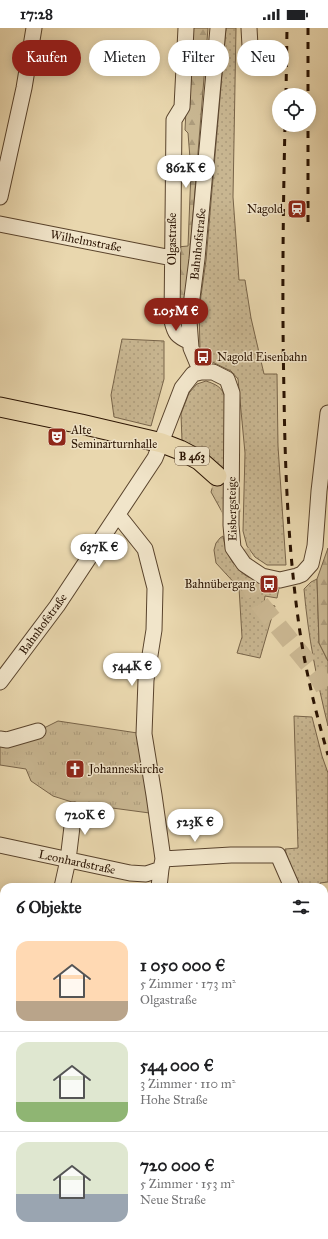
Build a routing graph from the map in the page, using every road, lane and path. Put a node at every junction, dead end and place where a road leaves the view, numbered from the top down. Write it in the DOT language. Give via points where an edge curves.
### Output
graph roads {
  1 [pos="34,28"];
  2 [pos="186,28"];
  3 [pos="218,28"];
  4 [pos="249,28"];
  5 [pos="250,40"];
  6 [pos="0,197"];
  7 [pos="0,224"];
  8 [pos="172,258"];
  9 [pos="190,342"];
  10 [pos="201,372"];
  11 [pos="0,407"];
  12 [pos="328,412"];
  13 [pos="162,443"];
  14 [pos="217,476"];
  15 [pos="118,515"];
  16 [pos="322,528"];
  17 [pos="2,674"];
  18 [pos="38,731"];
  19 [pos="0,739"];
  20 [pos="74,810"];
  21 [pos="0,845"];
  22 [pos="68,860"];
  23 [pos="162,864"];
  24 [pos="63,883"];
  25 [pos="160,883"];
  26 [pos="290,883"];
  1 -- 6 [label="street" via="24,88"];
  2 -- 8 [label="street, Olgastraße" via="182,106 174,120"];
  3 -- 9 [label="street, Bahnhofstraße" via="189,321"];
  4 -- 5 [label="street"];
  7 -- 8 [label="street, Wilhelmstraße"];
  8 -- 9 [label="street, Olgastraße" via="174,331"];
  9 -- 10 [label="street, Bahnhofstraße"];
  10 -- 13 [label="street, Bahnhofstraße" via="193,374 182,388"];
  10 -- 16 [label="street, Eisbergsteige" via="213,372 227,379 232,393 230,525 233,548 244,564 262,576 280,580 302,574 311,564"];
  11 -- 13 [label="main road, B 463"];
  12 -- 16 [label="street, Eisbergsteige"];
  13 -- 14 [label="main road, B 463" via="198,460"];
  13 -- 15 [label="street, Bahnhofstraße"];
  15 -- 17 [label="street, Bahnhofstraße" via="57,606"];
  15 -- 23 [label="street" via="145,549 155,588 154,630 146,680 144,734"];
  18 -- 19 [label="street" via="7,740"];
  20 -- 22 [label="street"];
  21 -- 22 [label="street, Leonhardstraße"];
  22 -- 23 [label="street, Leonhardstraße" via="146,874"];
  22 -- 24 [label="street"];
  23 -- 25 [label="street"];
  23 -- 26 [label="street, Leonhardstraße" via="231,854 278,855"];
}
